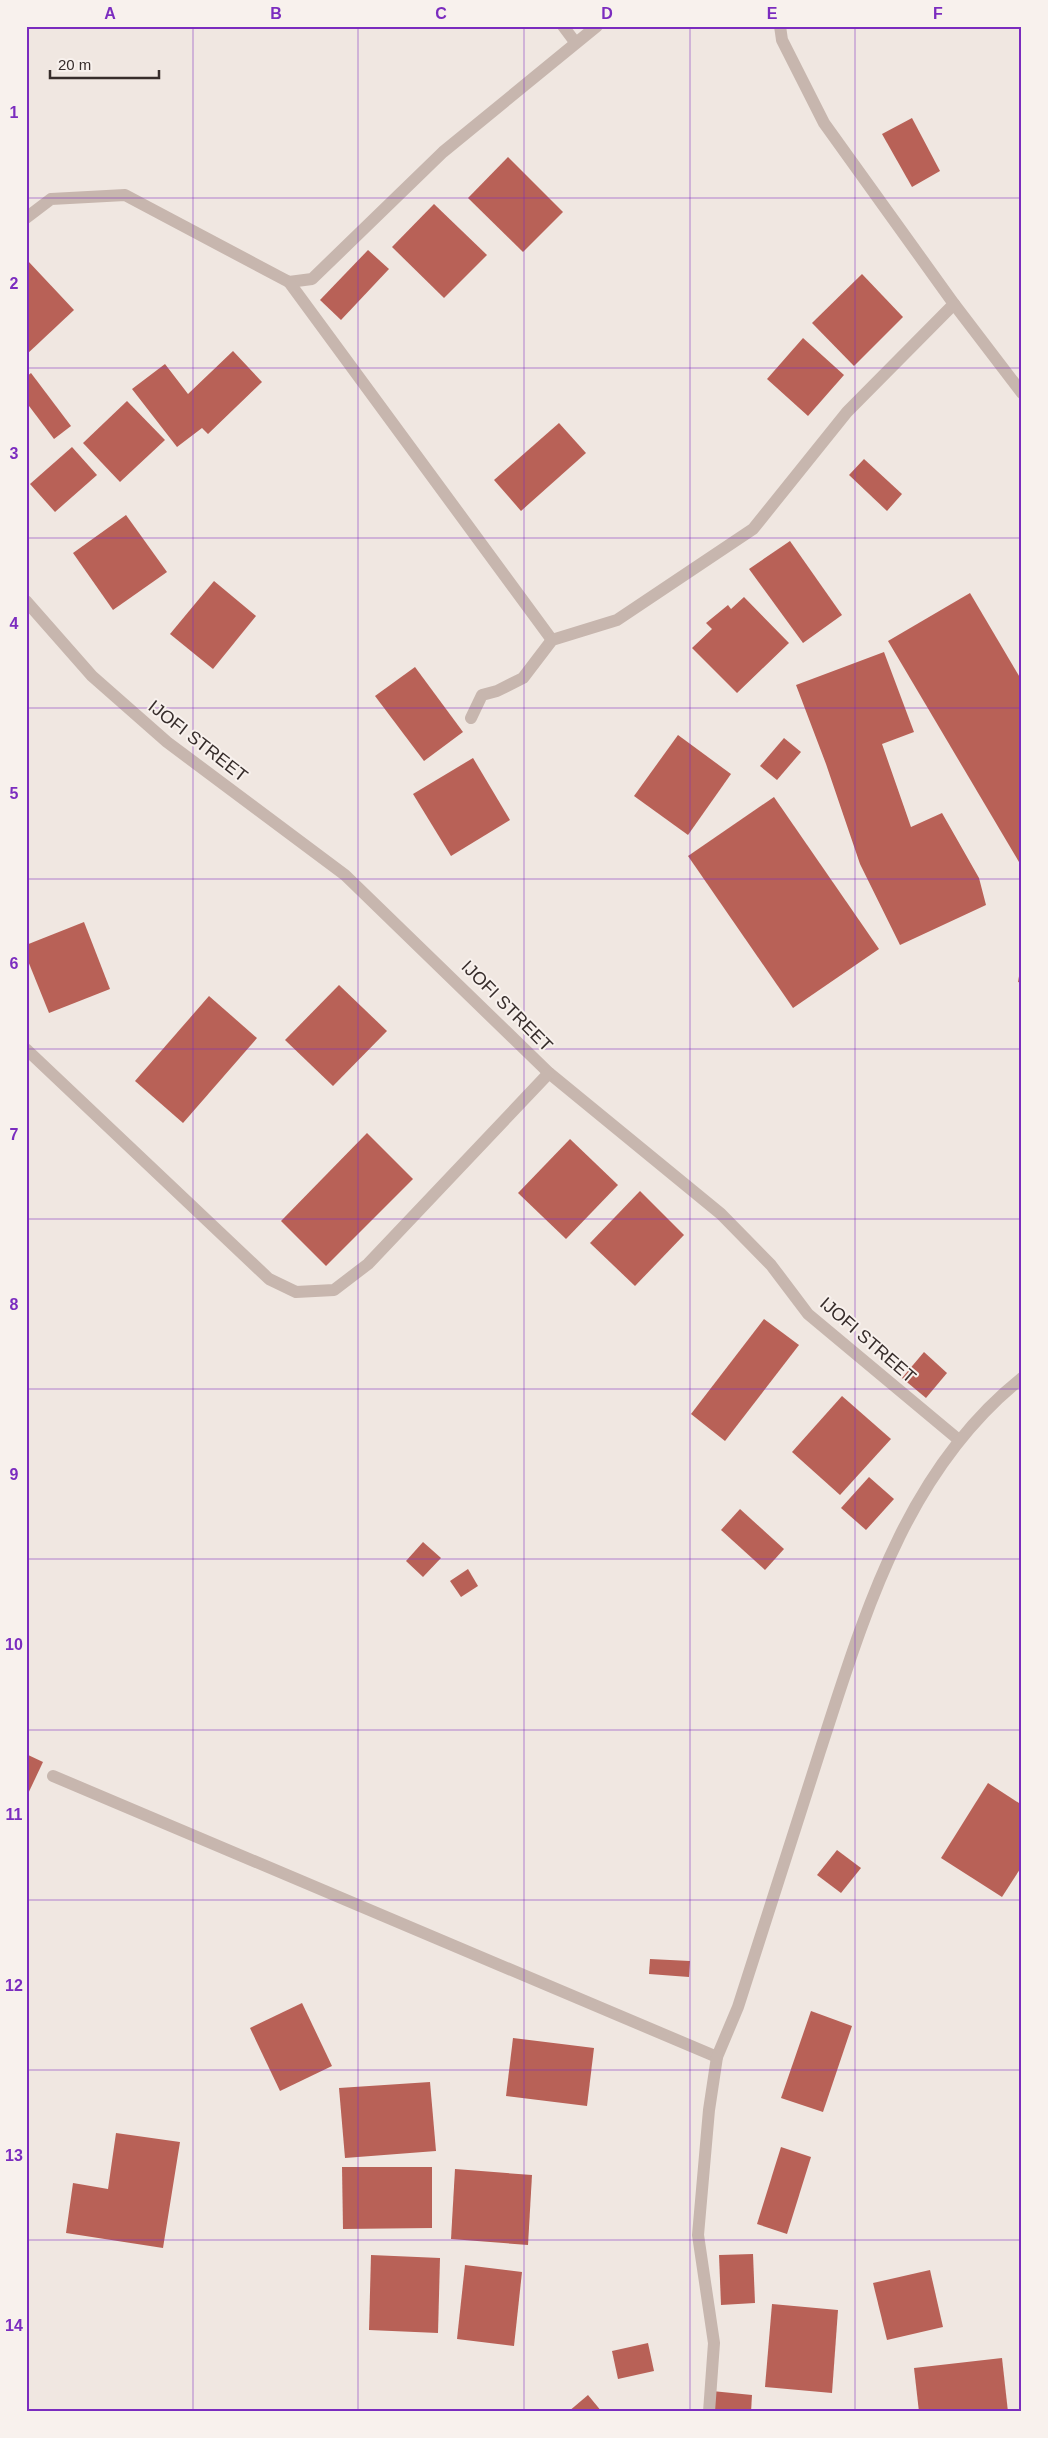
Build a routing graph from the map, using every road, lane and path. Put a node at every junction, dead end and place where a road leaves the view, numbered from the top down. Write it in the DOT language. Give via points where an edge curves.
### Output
graph roads {
  1 [pos="563,26"];
  2 [pos="597,26"];
  3 [pos="780,26"];
  4 [pos="575,42"];
  5 [pos="26,218"];
  6 [pos="289,282"];
  7 [pos="954,304"];
  8 [pos="1022,393"];
  9 [pos="26,601"];
  10 [pos="552,640"];
  11 [pos="471,718"];
  12 [pos="26,1049"];
  13 [pos="549,1073"];
  14 [pos="1022,1378"];
  15 [pos="959,1440"];
  16 [pos="53,1776"];
  17 [pos="717,2057"];
  18 [pos="709,2412"];
  1 -- 4 [label="street"];
  2 -- 4 [label="street"];
  3 -- 7 [label="street" via="782,40 824,123"];
  4 -- 6 [label="street" via="443,152 312,278"];
  5 -- 6 [label="street" via="52,199 125,195"];
  6 -- 10 [label="street"];
  7 -- 8 [label="street"];
  7 -- 10 [label="street" via="848,412 753,529 617,620"];
  9 -- 13 [label="street, IJOFI STREET" via="92,676 167,742 344,875"];
  10 -- 11 [label="street" via="523,678 497,692 482,695"];
  12 -- 13 [label="street" via="268,1279 296,1292 334,1290 368,1264"];
  13 -- 15 [label="street, IJOFI STREET" via="721,1214 771,1265 808,1314"];
  14 -- 15 [label="street"];
  15 -- 17 [label="street" via="905,1522 865,1612 738,2007"];
  16 -- 17 [label="street"];
  17 -- 18 [label="street" via="698,2235 714,2343"];
}
